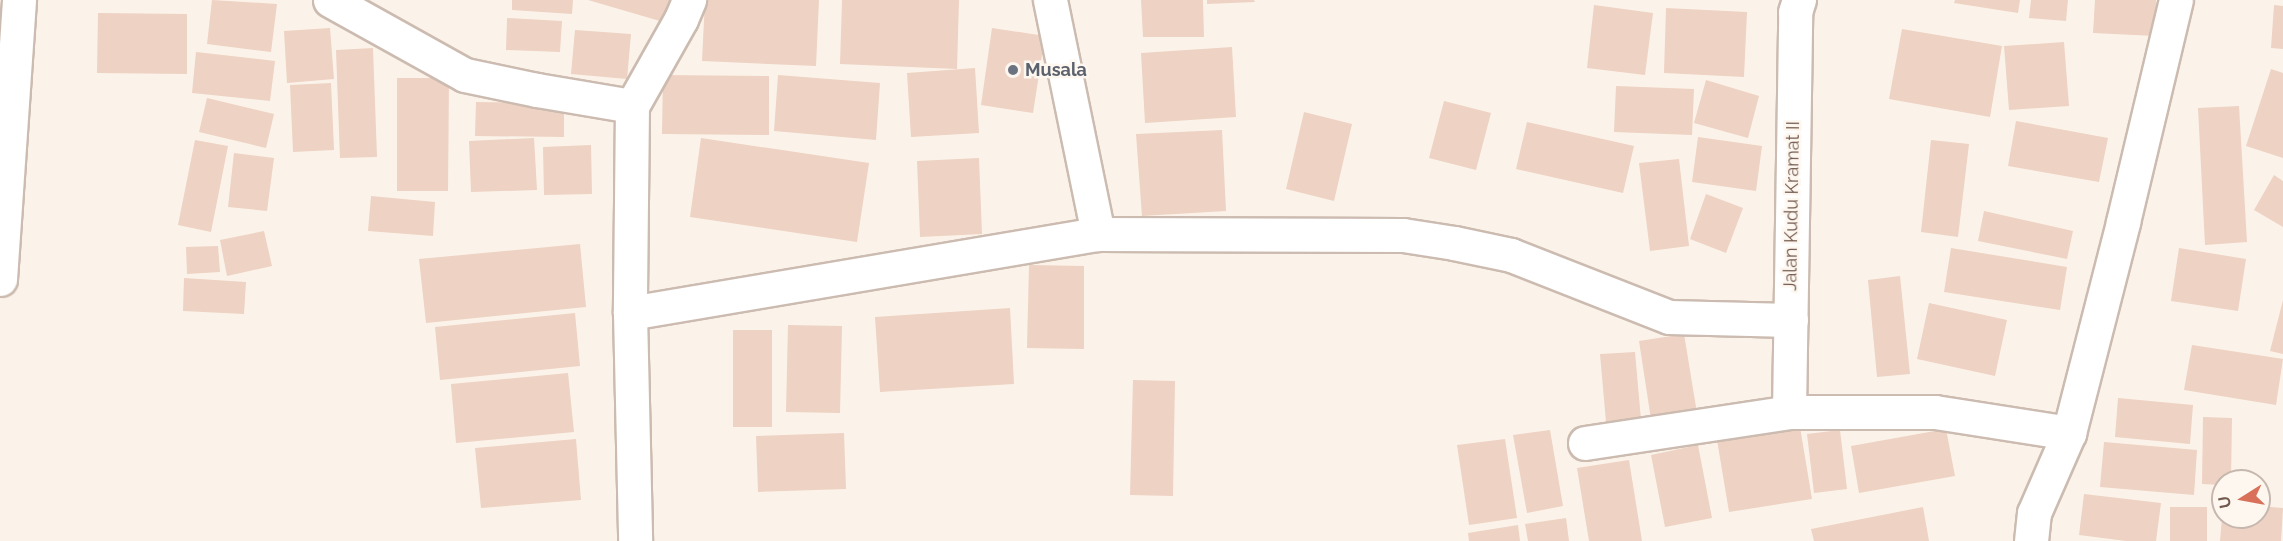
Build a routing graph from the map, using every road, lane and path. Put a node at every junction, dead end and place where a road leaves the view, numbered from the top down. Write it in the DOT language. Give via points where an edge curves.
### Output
graph roads {
  1 [pos="19,0"];
  2 [pos="330,0"];
  3 [pos="689,0"];
  4 [pos="1050,0"];
  5 [pos="1799,0"];
  6 [pos="2176,0"];
  7 [pos="632,106"];
  8 [pos="1098,234"];
  9 [pos="0,279"];
  10 [pos="630,313"];
  11 [pos="1791,320"];
  12 [pos="1789,412"];
  13 [pos="2069,433"];
  14 [pos="1586,443"];
  15 [pos="635,541"];
  16 [pos="2031,541"];
  1 -- 9 [label="street"];
  2 -- 7 [label="street" via="465,75"];
  3 -- 7 [label="street"];
  4 -- 8 [label="street"];
  5 -- 11 [label="street, Jalan Kudu Kramat II" via="1795,24"];
  6 -- 13 [label="street"];
  7 -- 10 [label="street"];
  8 -- 10 [label="street"];
  8 -- 11 [label="street" via="1403,236 1511,255 1669,317"];
  10 -- 15 [label="street"];
  11 -- 12 [label="street, Jalan Kudu Kramat II"];
  12 -- 13 [label="street" via="1935,412"];
  12 -- 14 [label="street"];
  13 -- 16 [label="street" via="2034,513"];
}
